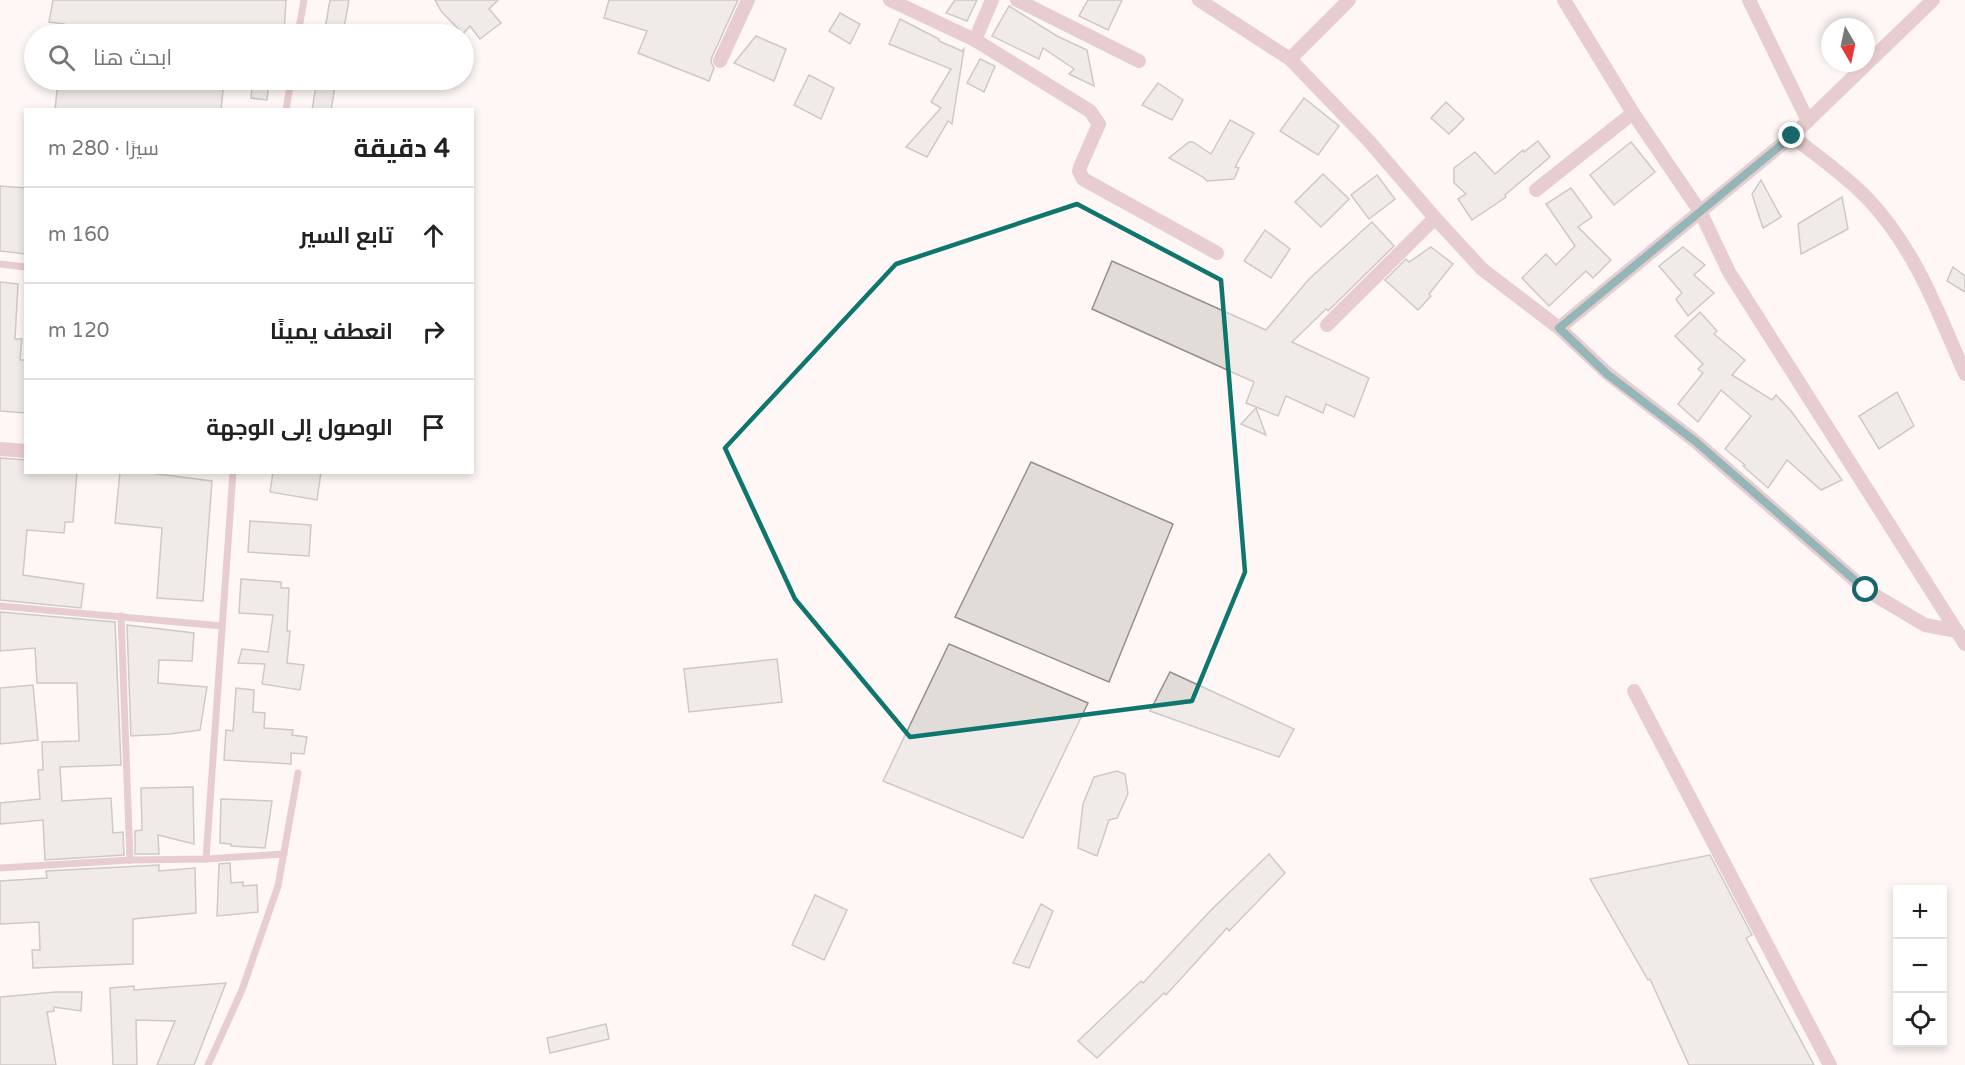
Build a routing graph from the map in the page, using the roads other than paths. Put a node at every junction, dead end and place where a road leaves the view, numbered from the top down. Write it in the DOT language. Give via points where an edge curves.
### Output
graph roads {
  1 [pos="304,0"];
  2 [pos="748,0"];
  3 [pos="890,0"];
  4 [pos="992,0"];
  5 [pos="1017,0"];
  6 [pos="1198,0"];
  7 [pos="1349,0"];
  8 [pos="1564,0"];
  9 [pos="1749,0"];
  10 [pos="1933,0"];
  11 [pos="300,24"];
  12 [pos="975,40"];
  13 [pos="1290,59"];
  14 [pos="1139,61"];
  15 [pos="720,62"];
  16 [pos="289,90"];
  17 [pos="286,108"];
  18 [pos="1633,113"];
  19 [pos="1808,121"];
  20 [pos="1792,136"];
  21 [pos="1536,190"];
  22 [pos="1701,213"];
  23 [pos="1435,218"];
  24 [pos="1217,253"];
  25 [pos="0,264"];
  26 [pos="24,267"];
  27 [pos="1327,325"];
  28 [pos="1559,328"];
  29 [pos="1965,374"];
  30 [pos="0,449"];
  31 [pos="24,451"];
  32 [pos="233,474"];
  33 [pos="0,606"];
  34 [pos="121,616"];
  35 [pos="222,626"];
  36 [pos="1957,631"];
  37 [pos="1965,644"];
  38 [pos="1634,691"];
  39 [pos="298,773"];
  40 [pos="284,854"];
  41 [pos="130,860"];
  42 [pos="206,860"];
  43 [pos="0,868"];
  44 [pos="208,1065"];
  45 [pos="1830,1065"];
  1 -- 11 [label="lane"];
  2 -- 15 [label="street"];
  3 -- 12 [label="street"];
  4 -- 12 [label="street"];
  5 -- 14 [label="street"];
  6 -- 13 [label="street"];
  7 -- 13 [label="street"];
  8 -- 18 [label="street"];
  9 -- 19 [label="street"];
  10 -- 19 [label="street"];
  12 -- 24 [label="street" via="1098,120 1098,129 1080,167 1083,179"];
  13 -- 23 [label="street" via="1368,140"];
  16 -- 17 [label="lane"];
  18 -- 21 [label="street"];
  18 -- 22 [label="street"];
  19 -- 20 [label="street"];
  20 -- 22 [label="street"];
  20 -- 29 [label="street" via="1865,195 1900,238 1931,294"];
  22 -- 28 [label="street"];
  22 -- 36 [label="street" via="1729,272"];
  23 -- 27 [label="street"];
  23 -- 28 [label="street" via="1482,269"];
  25 -- 26 [label="lane"];
  28 -- 36 [label="street" via="1607,374 1695,441 1866,590 1924,626"];
  30 -- 31 [label="street"];
  32 -- 35 [label="lane"];
  33 -- 34 [label="lane"];
  34 -- 35 [label="lane"];
  34 -- 41 [label="lane"];
  35 -- 42 [label="lane"];
  36 -- 37 [label="street"];
  38 -- 45 [label="street"];
  39 -- 40 [label="lane"];
  40 -- 42 [label="lane"];
  40 -- 44 [label="lane" via="278,886 242,990"];
  41 -- 42 [label="lane"];
  41 -- 43 [label="lane"];
}
